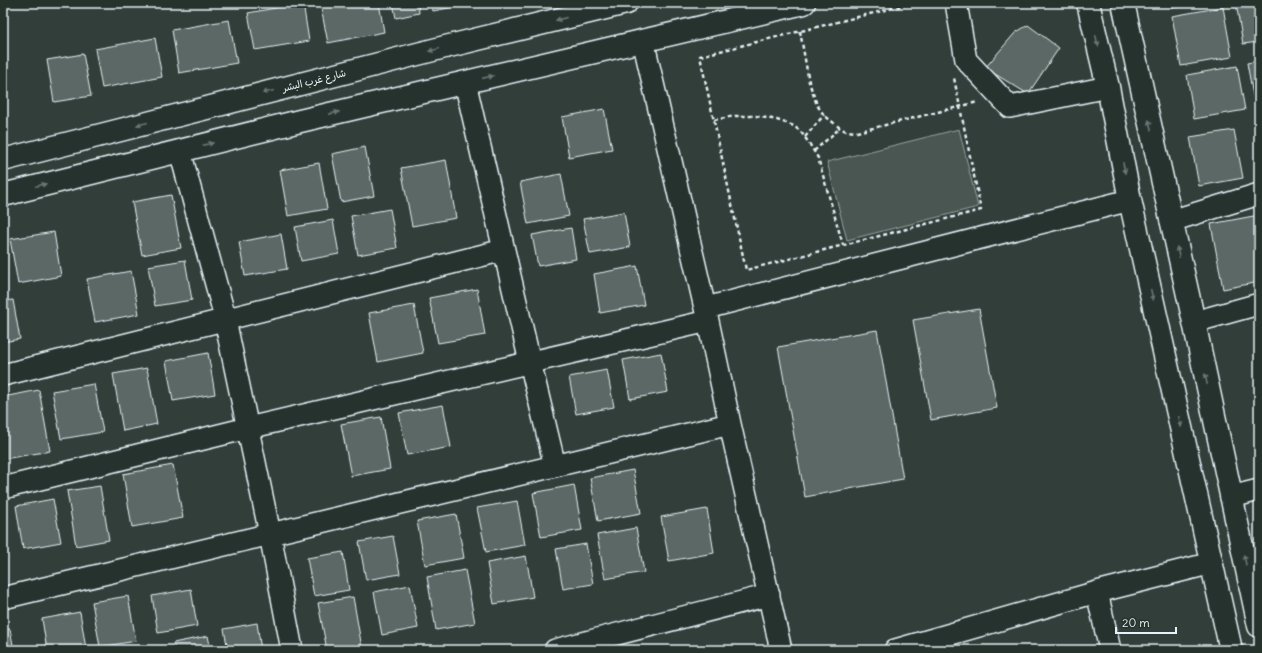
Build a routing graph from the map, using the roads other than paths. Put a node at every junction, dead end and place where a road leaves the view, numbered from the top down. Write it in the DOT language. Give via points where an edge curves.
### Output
graph roads {
  1 [pos="626,3"];
  2 [pos="804,3"];
  3 [pos="956,3"];
  4 [pos="1088,3"];
  5 [pos="1123,3"];
  6 [pos="643,40"];
  7 [pos="465,82"];
  8 [pos="1108,87"];
  9 [pos="180,151"];
  10 [pos="3,160"];
  11 [pos="1259,194"];
  12 [pos="3,195"];
  13 [pos="1130,200"];
  14 [pos="1171,221"];
  15 [pos="504,250"];
  16 [pos="1259,304"];
  17 [pos="707,314"];
  18 [pos="224,319"];
  19 [pos="1194,322"];
  20 [pos="530,362"];
  21 [pos="3,375"];
  22 [pos="730,424"];
  23 [pos="248,428"];
  24 [pos="555,466"];
  25 [pos="3,488"];
  26 [pos="1259,490"];
  27 [pos="1231,497"];
  28 [pos="270,534"];
  29 [pos="1212,563"];
  30 [pos="1097,592"];
  31 [pos="769,595"];
  32 [pos="3,598"];
  33 [pos="1256,598"];
  34 [pos="1259,626"];
  35 [pos="292,650"];
  36 [pos="555,650"];
  37 [pos="781,650"];
  38 [pos="895,650"];
  39 [pos="1110,650"];
  40 [pos="1232,650"];
  1 -- 10 [label="street, شارع غرب البشر, one-way"];
  2 -- 6 [label="street"];
  3 -- 8 [label="street" via="966,60 1010,107"];
  4 -- 8 [label="street, one-way"];
  14 -- 5 [label="street, one-way"];
  7 -- 6 [label="street, one-way"];
  6 -- 17 [label="street"];
  9 -- 7 [label="street, one-way"];
  7 -- 15 [label="street"];
  8 -- 13 [label="street, one-way"];
  12 -- 9 [label="street, one-way"];
  9 -- 18 [label="street"];
  11 -- 14 [label="street"];
  13 -- 17 [label="street"];
  13 -- 29 [label="street, one-way"];
  19 -- 14 [label="street, one-way"];
  15 -- 18 [label="street"];
  15 -- 20 [label="street"];
  16 -- 19 [label="street"];
  17 -- 20 [label="street"];
  17 -- 22 [label="street"];
  18 -- 21 [label="street"];
  18 -- 23 [label="street"];
  27 -- 19 [label="street, one-way"];
  20 -- 23 [label="street"];
  20 -- 24 [label="street"];
  22 -- 24 [label="street"];
  22 -- 31 [label="street"];
  23 -- 25 [label="street"];
  23 -- 28 [label="street"];
  24 -- 28 [label="street"];
  26 -- 27 [label="street"];
  33 -- 27 [label="street, one-way"];
  28 -- 32 [label="street"];
  28 -- 35 [label="street"];
  29 -- 30 [label="street"];
  29 -- 40 [label="street"];
  30 -- 38 [label="street"];
  30 -- 39 [label="street"];
  31 -- 36 [label="street"];
  31 -- 37 [label="street"];
  33 -- 34 [label="street"];
}
